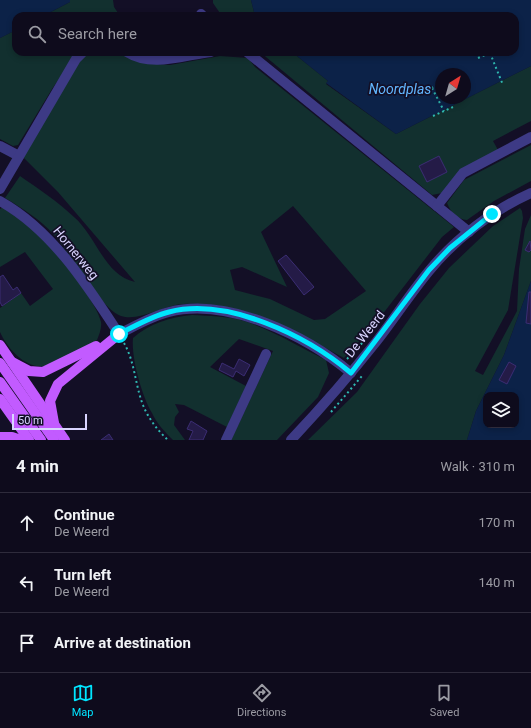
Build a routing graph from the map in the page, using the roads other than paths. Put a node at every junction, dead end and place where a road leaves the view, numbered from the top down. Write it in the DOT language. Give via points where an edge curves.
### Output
graph roads {
  1 [pos="79,56"];
  2 [pos="134,56"];
  3 [pos="189,56"];
  4 [pos="252,56"];
  5 [pos="531,137"];
  6 [pos="0,146"];
  7 [pos="19,156"];
  8 [pos="0,188"];
  9 [pos="531,193"];
  10 [pos="0,201"];
  11 [pos="437,206"];
  12 [pos="469,232"];
  13 [pos="119,334"];
  14 [pos="0,344"];
  15 [pos="266,354"];
  16 [pos="12,362"];
  17 [pos="0,363"];
  18 [pos="351,373"];
  19 [pos="0,382"];
  20 [pos="0,398"];
  21 [pos="54,423"];
  22 [pos="0,437"];
  23 [pos="21,440"];
  24 [pos="29,440"];
  25 [pos="41,440"];
  26 [pos="54,440"];
  27 [pos="65,440"];
  28 [pos="226,440"];
  29 [pos="291,440"];
  1 -- 7 [label="street"];
  2 -- 3 [label="street" via="152,60"];
  4 -- 11 [label="street"];
  5 -- 11 [label="street" via="463,173"];
  6 -- 7 [label="street"];
  7 -- 8 [label="street"];
  9 -- 12 [label="street, De Weerd" via="512,201"];
  10 -- 13 [label="street, Hornerweg" via="40,230 74,270"];
  11 -- 12 [label="street"];
  12 -- 18 [label="street, De Weerd" via="429,270"];
  13 -- 16 [label="main road" via="49,370 29,371"];
  13 -- 18 [label="street, De Weerd" via="169,312 197,309 223,311 250,317 284,332 322,352"];
  13 -- 21 [label="main road" via="58,384 50,400"];
  14 -- 16 [label="main road"];
  15 -- 28 [label="street"];
  16 -- 21 [label="main road"];
  17 -- 26 [label="main road"];
  18 -- 29 [label="street"];
  19 -- 25 [label="main road"];
  20 -- 24 [label="main road"];
  21 -- 27 [label="main road"];
  22 -- 23 [label="main road"];
}
